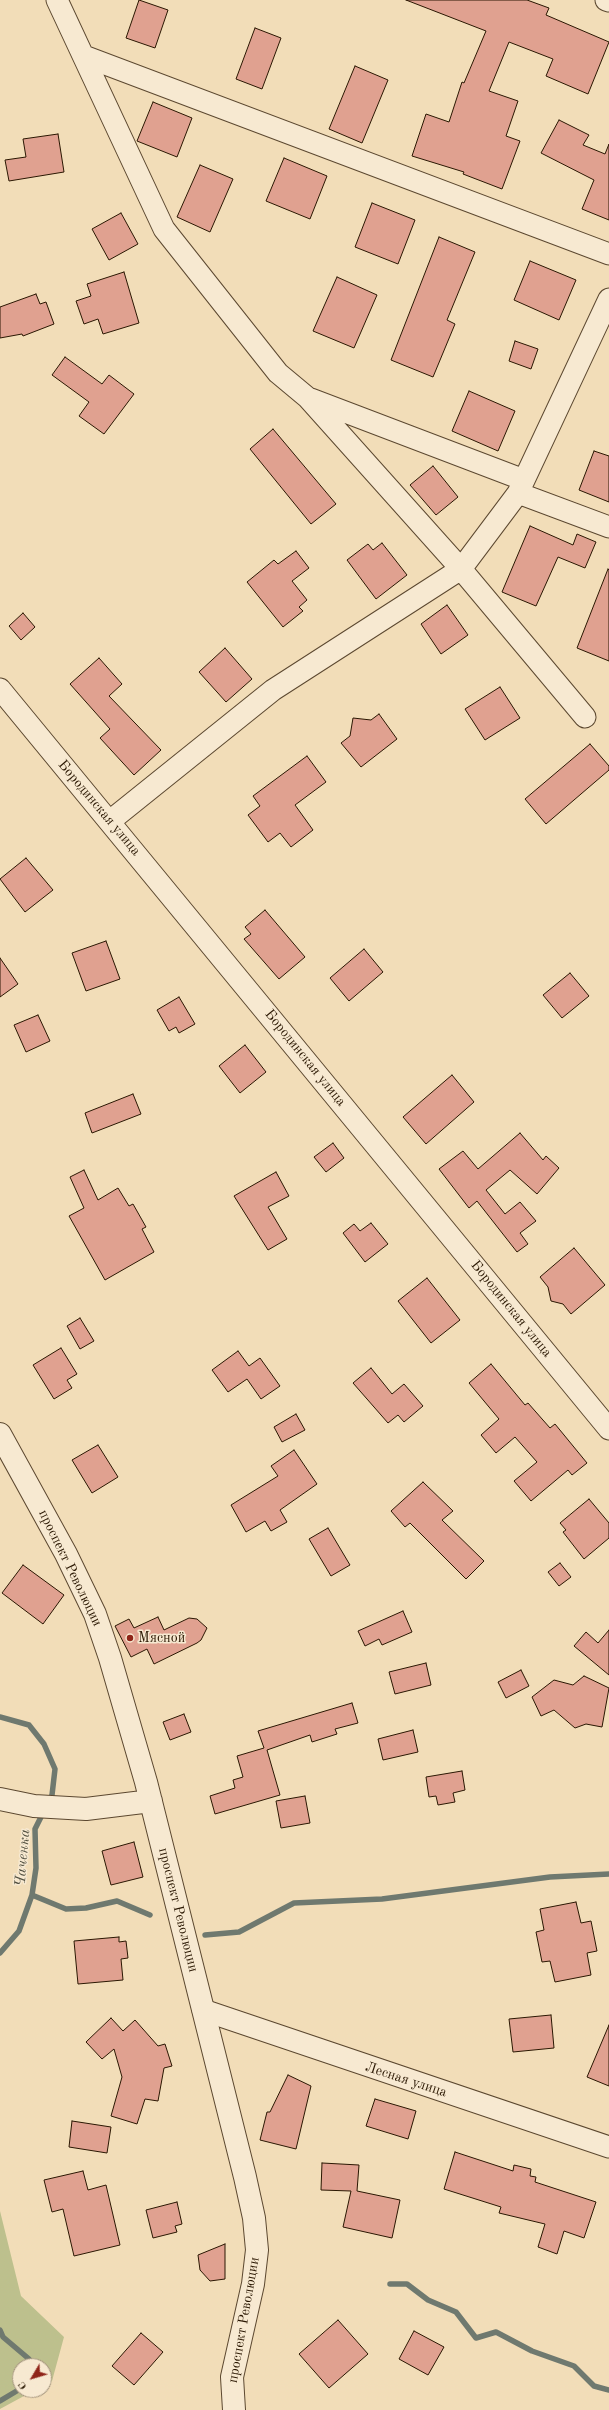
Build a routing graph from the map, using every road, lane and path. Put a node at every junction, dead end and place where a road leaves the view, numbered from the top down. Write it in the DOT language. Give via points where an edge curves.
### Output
graph roads {
  1 [pos="57,0"];
  2 [pos="84,56"];
  3 [pos="609,254"];
  4 [pos="609,299"];
  5 [pos="308,398"];
  6 [pos="521,486"];
  7 [pos="609,527"];
  8 [pos="461,568"];
  9 [pos="0,689"];
  10 [pos="585,717"];
  11 [pos="110,821"];
  12 [pos="609,1429"];
  13 [pos="0,1434"];
  14 [pos="0,1799"];
  15 [pos="151,1801"];
  16 [pos="203,2010"];
  17 [pos="609,2147"];
  18 [pos="234,2410"];
  1 -- 2 [label="street"];
  2 -- 3 [label="street"];
  2 -- 5 [label="street" via="164,229 278,373"];
  4 -- 6 [label="street"];
  5 -- 6 [label="street"];
  5 -- 8 [label="street"];
  6 -- 7 [label="street"];
  6 -- 8 [label="street"];
  8 -- 10 [label="street"];
  8 -- 11 [label="street" via="273,690"];
  9 -- 11 [label="street, Бородинская улица"];
  11 -- 12 [label="street, Бородинская улица"];
  13 -- 15 [label="street, проспект Революции" via="66,1554 95,1614 121,1693"];
  14 -- 15 [label="street" via="67,1809"];
  15 -- 16 [label="street, проспект Революции"];
  16 -- 17 [label="street, Лесная улица"];
  16 -- 18 [label="street, проспект Революции" via="245,2177 254,2218 257,2250 253,2284 232,2377"];
}
